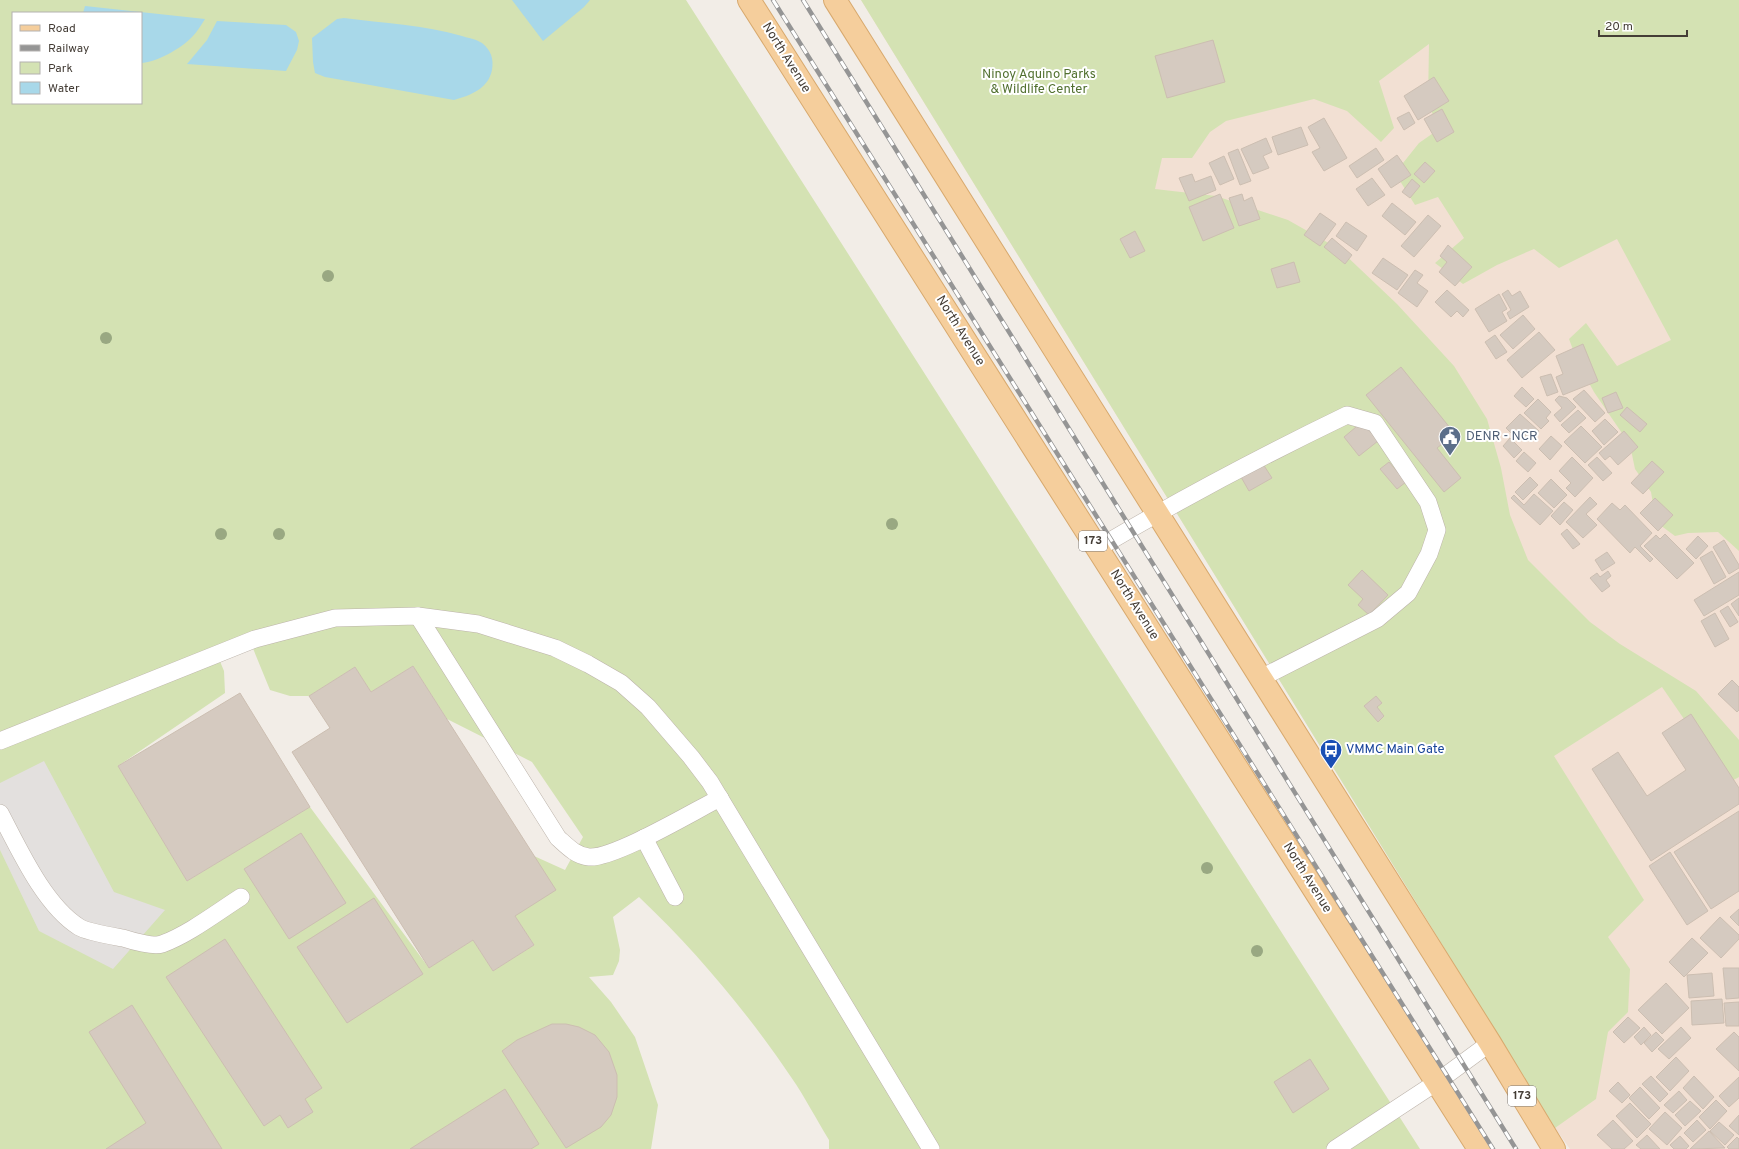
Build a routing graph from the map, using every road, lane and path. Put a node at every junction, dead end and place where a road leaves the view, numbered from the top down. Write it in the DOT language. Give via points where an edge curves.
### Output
graph roads {
  1 [pos="749,0"];
  2 [pos="835,0"];
  3 [pos="1157,513"];
  4 [pos="1098,548"];
  5 [pos="418,616"];
  6 [pos="1261,678"];
  7 [pos="0,741"];
  8 [pos="720,798"];
  9 [pos="0,813"];
  10 [pos="644,838"];
  11 [pos="240,897"];
  12 [pos="675,897"];
  13 [pos="1490,1043"];
  14 [pos="1437,1082"];
  15 [pos="931,1149"];
  16 [pos="1335,1149"];
  17 [pos="1479,1149"];
  18 [pos="1554,1149"];
  1 -- 4 [label="main road, North Avenue / 173"];
  2 -- 3 [label="main road, 173"];
  3 -- 4 [label="lane"];
  3 -- 6 [label="main road, 173"];
  3 -- 6 [label="lane" via="1274,450 1347,415 1375,423 1428,502 1437,530 1429,554 1408,593 1377,619"];
  4 -- 14 [label="main road, North Avenue / 173"];
  5 -- 7 [label="lane" via="336,618 255,639"];
  5 -- 8 [label="lane" via="478,624 525,638 588,664 621,683 670,731"];
  5 -- 10 [label="lane" via="558,838 573,852 588,858 602,856"];
  6 -- 13 [label="main road, 173"];
  8 -- 10 [label="lane"];
  8 -- 15 [label="lane"];
  9 -- 11 [label="lane" via="30,869 53,903 80,928 160,945"];
  10 -- 12 [label="lane"];
  13 -- 14 [label="lane"];
  13 -- 18 [label="main road, 173"];
  14 -- 16 [label="lane"];
  14 -- 17 [label="main road, North Avenue / 173"];
}
